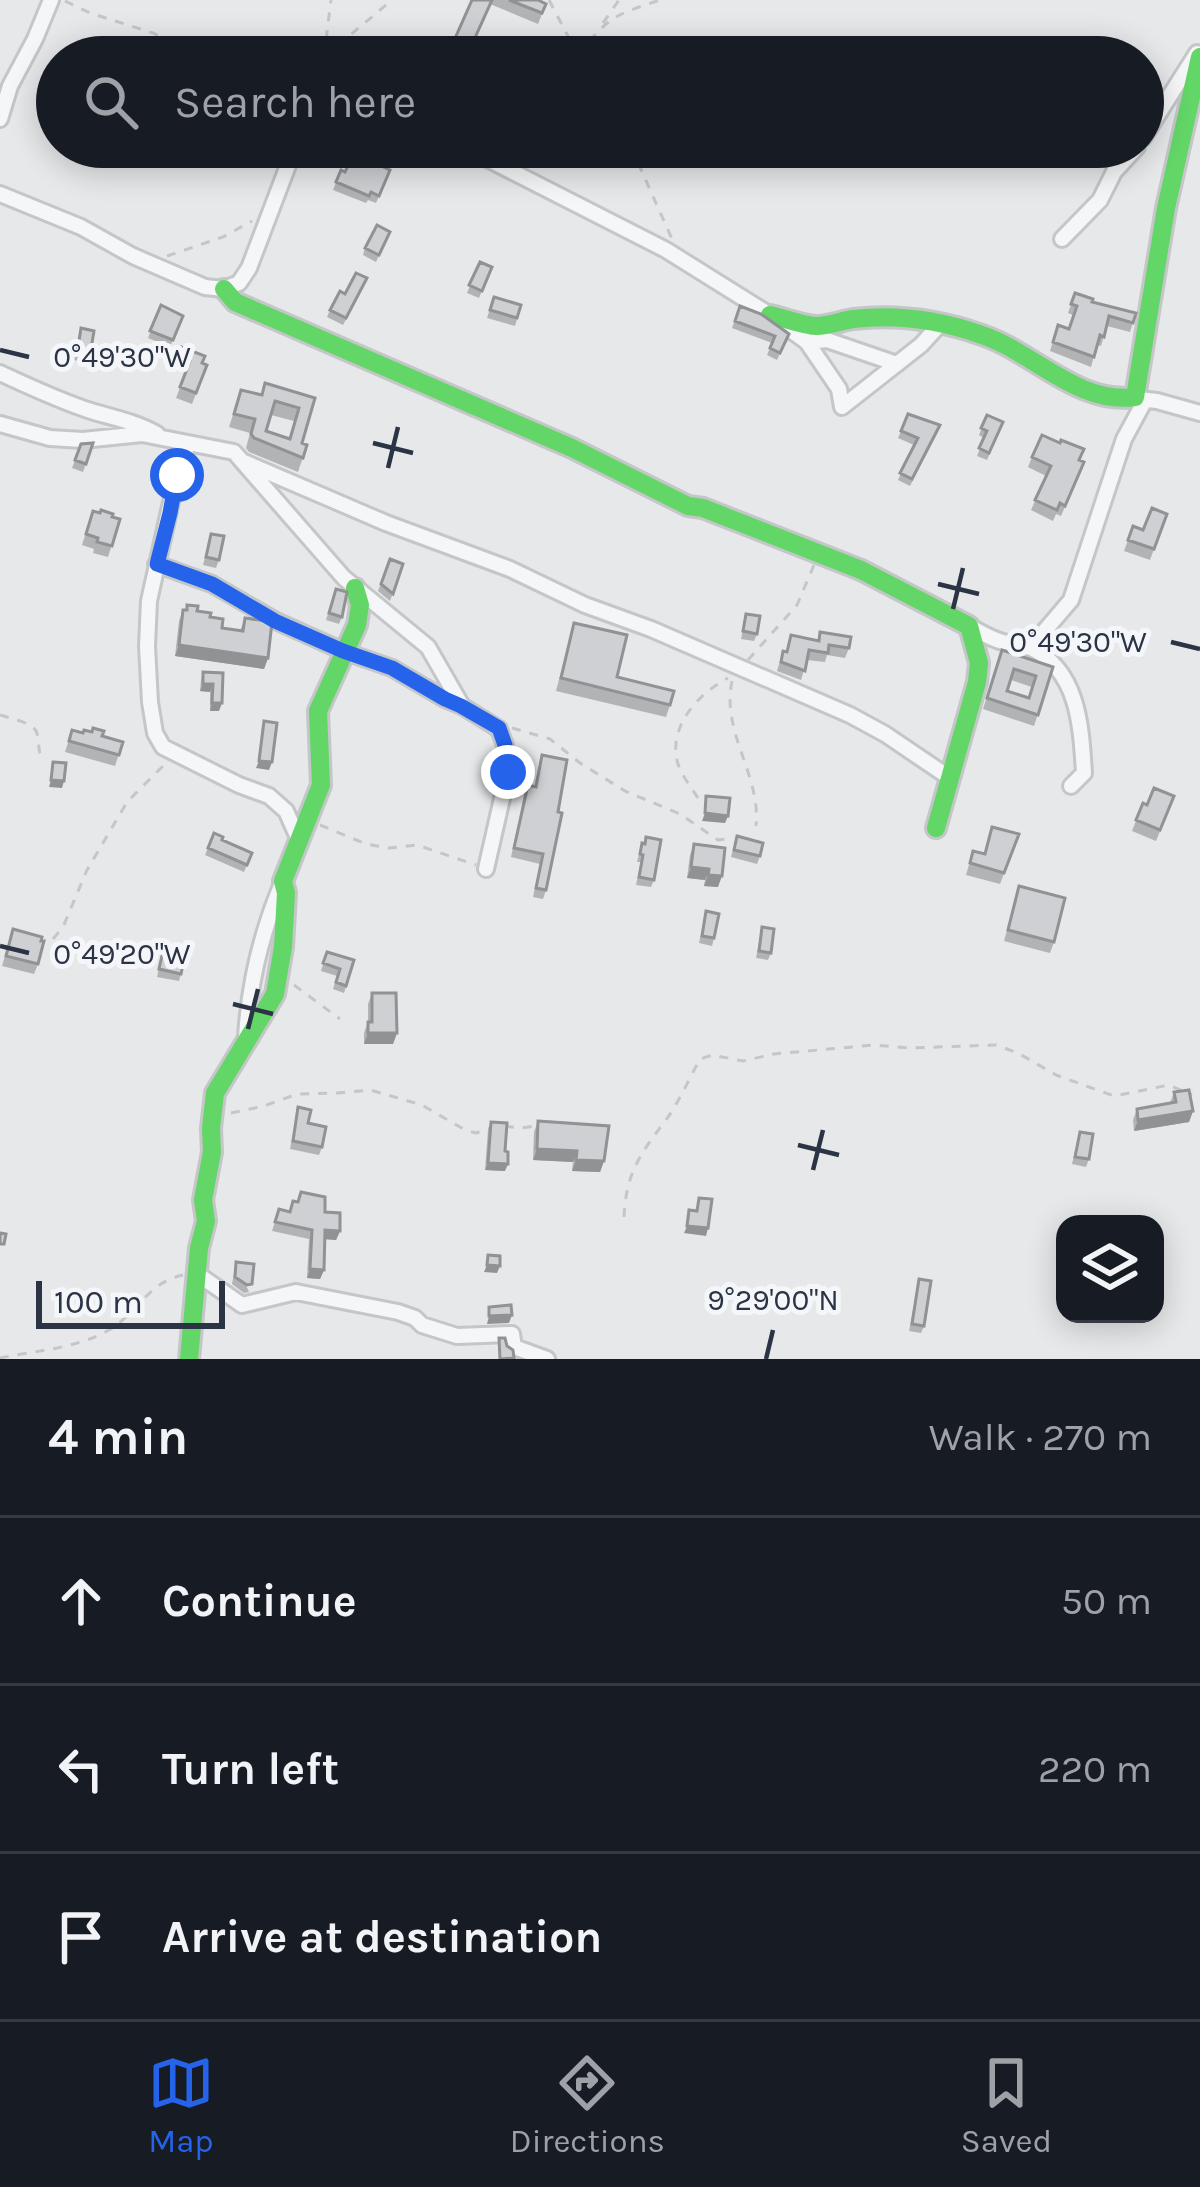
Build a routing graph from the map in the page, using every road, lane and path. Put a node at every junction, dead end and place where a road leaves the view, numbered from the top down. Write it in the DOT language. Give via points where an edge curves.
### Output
graph roads {
  1 [pos="51,0"];
  2 [pos="62,0"];
  3 [pos="331,0"];
  4 [pos="392,0"];
  5 [pos="549,0"];
  6 [pos="619,0"];
  7 [pos="660,0"];
  8 [pos="601,26"];
  9 [pos="36,36"];
  10 [pos="159,36"];
  11 [pos="327,36"];
  12 [pos="349,36"];
  13 [pos="568,36"];
  14 [pos="594,36"];
  15 [pos="36,37"];
  16 [pos="1199,59"];
  17 [pos="1164,108"];
  18 [pos="0,119"];
  19 [pos="286,168"];
  20 [pos="505,168"];
  21 [pos="640,168"];
  22 [pos="1118,168"];
  23 [pos="0,194"];
  24 [pos="274,198"];
  25 [pos="1062,239"];
  26 [pos="681,259"];
  27 [pos="150,263"];
  28 [pos="224,289"];
  29 [pos="770,315"];
  30 [pos="942,322"];
  31 [pos="807,342"];
  32 [pos="897,364"];
  33 [pos="0,373"];
  34 [pos="1139,399"];
  35 [pos="1200,413"];
  36 [pos="0,424"];
  37 [pos="166,439"];
  38 [pos="188,444"];
  39 [pos="244,462"];
  40 [pos="157,564"];
  41 [pos="355,588"];
  42 [pos="969,626"];
  43 [pos="1030,647"];
  44 [pos="343,651"];
  45 [pos="735,674"];
  46 [pos="461,706"];
  47 [pos="0,715"];
  48 [pos="490,723"];
  49 [pos="178,754"];
  50 [pos="42,759"];
  51 [pos="950,778"];
  52 [pos="1071,786"];
  53 [pos="698,797"];
  54 [pos="308,818"];
  55 [pos="936,828"];
  56 [pos="725,839"];
  57 [pos="299,840"];
  58 [pos="486,869"];
  59 [pos="283,881"];
  60 [pos="53,939"];
  61 [pos="280,971"];
  62 [pos="340,1019"];
  63 [pos="246,1041"];
  64 [pos="1192,1095"];
  65 [pos="212,1119"];
  66 [pos="546,1125"];
  67 [pos="624,1217"];
  68 [pos="196,1273"];
  69 [pos="0,1358"];
  70 [pos="189,1359"];
  71 [pos="547,1359"];
  1 -- 9 [label="street"];
  2 -- 10 [label="path"];
  3 -- 11 [label="path"];
  4 -- 12 [label="path"];
  5 -- 13 [label="path"];
  6 -- 8 [label="path"];
  7 -- 8 [label="path"];
  8 -- 14 [label="path"];
  15 -- 18 [label="street"];
  16 -- 17 [label="street"];
  16 -- 34 [label="street"];
  19 -- 24 [label="street"];
  20 -- 26 [label="street"];
  21 -- 26 [label="path"];
  22 -- 25 [label="street"];
  23 -- 27 [label="street"];
  24 -- 27 [label="path" via="224,237"];
  24 -- 28 [label="street" via="249,268"];
  26 -- 29 [label="street"];
  27 -- 28 [label="street"];
  28 -- 42 [label="street" via="235,302 688,506 861,570"];
  29 -- 30 [label="street" via="817,326 906,317"];
  29 -- 31 [label="street"];
  30 -- 32 [label="street"];
  30 -- 34 [label="street" via="1114,400"];
  31 -- 32 [label="street" via="827,340"];
  31 -- 32 [label="street" via="842,406"];
  33 -- 37 [label="street"];
  34 -- 35 [label="street"];
  34 -- 43 [label="street" via="1071,600"];
  36 -- 37 [label="street" via="50,438"];
  37 -- 38 [label="street"];
  38 -- 39 [label="street" via="223,448"];
  38 -- 40 [label="street"];
  39 -- 41 [label="street"];
  39 -- 51 [label="street" via="850,715"];
  40 -- 44 [label="street"];
  40 -- 49 [label="street" via="149,601 150,702 155,733"];
  41 -- 44 [label="street" via="357,625"];
  41 -- 46 [label="street" via="428,647"];
  42 -- 43 [label="street"];
  42 -- 51 [label="street" via="980,662"];
  43 -- 52 [label="street" via="1061,671 1073,696 1084,773"];
  44 -- 46 [label="street"];
  44 -- 54 [label="street" via="318,711 321,785"];
  45 -- 53 [label="path" via="697,699 676,744"];
  46 -- 48 [label="street"];
  47 -- 50 [label="path" via="32,726"];
  48 -- 56 [label="path" via="550,739 625,791"];
  48 -- 58 [label="street" via="499,728 508,772"];
  49 -- 57 [label="street" via="269,796"];
  49 -- 60 [label="path" via="127,802"];
  51 -- 55 [label="street"];
  54 -- 57 [label="street"];
  54 -- 58 [label="path" via="366,844 417,845"];
  57 -- 59 [label="street"];
  59 -- 61 [label="street"];
  59 -- 63 [label="street" via="258,946"];
  61 -- 62 [label="path"];
  61 -- 63 [label="street"];
  63 -- 65 [label="street" via="215,1094"];
  64 -- 67 [label="path" via="1169,1085 1114,1096 996,1045 874,1045 743,1061 712,1055 700,1059 629,1174"];
  65 -- 66 [label="path" via="297,1094 370,1090 476,1132"];
  65 -- 68 [label="street"];
  68 -- 69 [label="path" via="152,1288 106,1332"];
  68 -- 70 [label="street"];
  68 -- 71 [label="street" via="242,1305 319,1295 398,1312 457,1336 512,1334 514,1347"];
}
